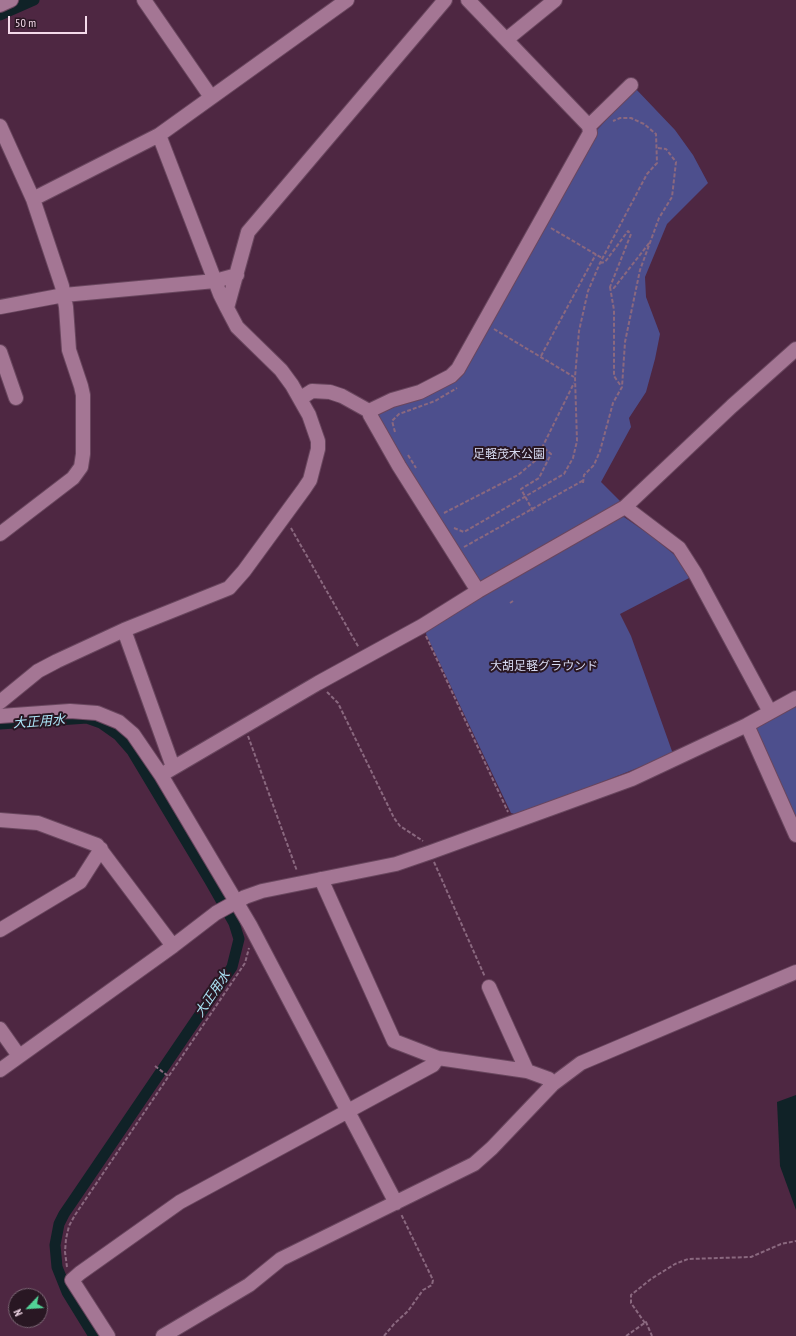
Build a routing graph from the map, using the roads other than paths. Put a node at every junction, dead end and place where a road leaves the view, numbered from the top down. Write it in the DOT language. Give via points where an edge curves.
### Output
graph roads {
  1 [pos="11,0"];
  2 [pos="144,0"];
  3 [pos="347,0"];
  4 [pos="445,0"];
  5 [pos="468,0"];
  6 [pos="555,0"];
  7 [pos="0,5"];
  8 [pos="507,39"];
  9 [pos="631,85"];
  10 [pos="212,97"];
  11 [pos="0,126"];
  12 [pos="589,126"];
  13 [pos="159,135"];
  14 [pos="33,199"];
  15 [pos="237,275"];
  16 [pos="215,281"];
  17 [pos="64,295"];
  18 [pos="0,307"];
  19 [pos="228,308"];
  20 [pos="796,349"];
  21 [pos="0,352"];
  22 [pos="16,398"];
  23 [pos="300,398"];
  24 [pos="369,411"];
  25 [pos="625,506"];
  26 [pos="0,534"];
  27 [pos="478,591"];
  28 [pos="124,630"];
  29 [pos="796,698"];
  30 [pos="0,702"];
  31 [pos="770,712"];
  32 [pos="0,716"];
  33 [pos="747,725"];
  34 [pos="173,767"];
  35 [pos="160,775"];
  36 [pos="0,820"];
  37 [pos="796,835"];
  38 [pos="101,850"];
  39 [pos="321,879"];
  40 [pos="233,903"];
  41 [pos="0,930"];
  42 [pos="172,946"];
  43 [pos="796,972"];
  44 [pos="489,987"];
  45 [pos="0,1029"];
  46 [pos="19,1056"];
  47 [pos="438,1058"];
  48 [pos="0,1070"];
  49 [pos="528,1071"];
  50 [pos="553,1084"];
  51 [pos="348,1111"];
  52 [pos="396,1204"];
  53 [pos="108,1336"];
  54 [pos="163,1336"];
  1 -- 7 [label="street"];
  2 -- 10 [label="street"];
  3 -- 10 [label="street"];
  4 -- 15 [label="street" via="248,232"];
  5 -- 8 [label="street"];
  6 -- 8 [label="street"];
  8 -- 12 [label="street"];
  9 -- 12 [label="street"];
  10 -- 13 [label="street"];
  11 -- 14 [label="street"];
  12 -- 24 [label="street" via="590,133 458,369 451,376 420,392 392,400"];
  13 -- 14 [label="street"];
  13 -- 16 [label="street"];
  14 -- 17 [label="street"];
  15 -- 16 [label="street"];
  15 -- 19 [label="street"];
  16 -- 17 [label="street"];
  16 -- 19 [label="street"];
  17 -- 18 [label="street"];
  17 -- 26 [label="street" via="69,350 82,395 82,462 78,472 66,485"];
  19 -- 23 [label="street" via="237,327 280,370"];
  20 -- 25 [label="street"];
  21 -- 22 [label="street"];
  23 -- 24 [label="street" via="312,391 330,392"];
  23 -- 28 [label="street" via="318,441 317,458 310,480 244,571 229,588"];
  24 -- 27 [label="street" via="399,466"];
  25 -- 27 [label="street"];
  25 -- 31 [label="street" via="679,548"];
  27 -- 34 [label="street" via="457,610 365,657"];
  28 -- 30 [label="street" via="38,671"];
  28 -- 34 [label="street"];
  29 -- 31 [label="street"];
  31 -- 33 [label="street"];
  32 -- 35 [label="street" via="77,711 109,717 133,734"];
  33 -- 37 [label="street"];
  33 -- 39 [label="street" via="632,778 431,852 396,864"];
  34 -- 35 [label="street"];
  35 -- 40 [label="street"];
  36 -- 38 [label="street" via="38,823 98,845"];
  38 -- 41 [label="street" via="80,882"];
  38 -- 42 [label="street"];
  39 -- 40 [label="street" via="253,893"];
  39 -- 47 [label="street" via="390,1036 402,1046"];
  40 -- 42 [label="street"];
  40 -- 51 [label="street" via="250,925"];
  42 -- 46 [label="street"];
  43 -- 50 [label="street" via="595,1056 570,1070"];
  44 -- 49 [label="street"];
  45 -- 46 [label="street"];
  46 -- 48 [label="street"];
  47 -- 49 [label="street"];
  47 -- 51 [label="street" via="433,1065"];
  49 -- 50 [label="street" via="549,1079"];
  50 -- 52 [label="street" via="474,1164"];
  51 -- 52 [label="street"];
  51 -- 53 [label="street" via="180,1202 72,1280"];
  52 -- 54 [label="street" via="282,1259 249,1285"];
}
